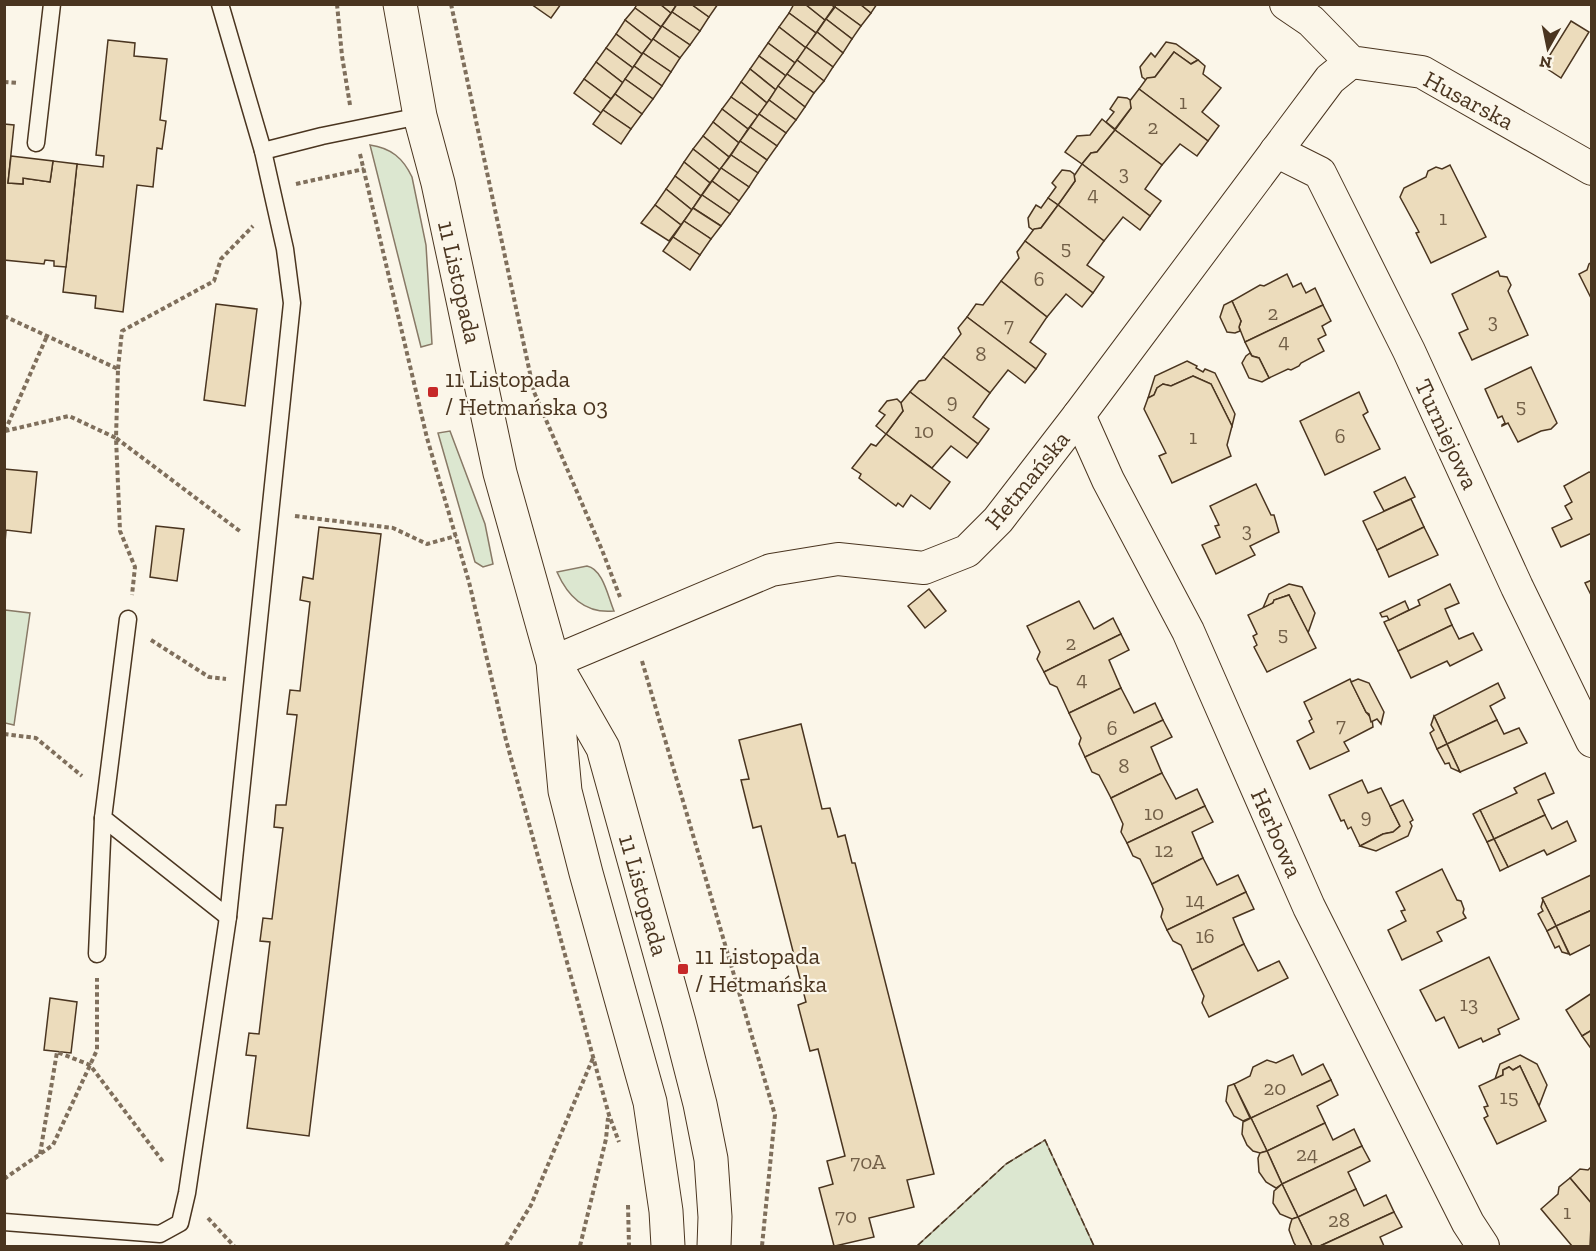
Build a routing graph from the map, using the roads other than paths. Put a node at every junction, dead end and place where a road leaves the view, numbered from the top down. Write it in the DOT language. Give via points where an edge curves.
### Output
graph roads {
  1 [pos="52,4"];
  2 [pos="220,4"];
  3 [pos="400,4"];
  4 [pos="1286,4"];
  5 [pos="1351,62"];
  6 [pos="420,116"];
  7 [pos="36,144"];
  8 [pos="263,151"];
  9 [pos="1276,151"];
  10 [pos="1592,169"];
  11 [pos="1079,415"];
  12 [pos="128,622"];
  13 [pos="554,662"];
  14 [pos="1592,741"];
  15 [pos="103,818"];
  16 [pos="228,917"];
  17 [pos="97,954"];
  18 [pos="4,1222"];
  19 [pos="668,1246"];
  20 [pos="714,1246"];
  21 [pos="1483,1246"];
  1 -- 7 [label="lane"];
  2 -- 8 [label="lane"];
  3 -- 6 [label="street, 11 Listopada"];
  4 -- 5 [label="street" via="1311,21"];
  5 -- 9 [label="street, Hetmańska" via="1330,78"];
  5 -- 10 [label="street, Husarska" via="1422,72"];
  6 -- 8 [label="lane"];
  6 -- 13 [label="street, 11 Listopada" via="500,473"];
  8 -- 16 [label="lane" via="285,249 292,303"];
  9 -- 11 [label="street, Hetmańska"];
  9 -- 14 [label="street, Turniejowa" via="1320,173 1409,351"];
  11 -- 13 [label="street, Hetmańska" via="998,520 967,551 924,568 838,558 771,570"];
  11 -- 21 [label="street, Herbowa" via="1108,480 1188,631 1309,907"];
  12 -- 15 [label="lane"];
  13 -- 19 [label="street, 11 Listopada" via="565,791 650,1102"];
  13 -- 20 [label="street, 11 Listopada" via="603,748 670,988 711,1159"];
  15 -- 16 [label="lane"];
  15 -- 17 [label="lane"];
  16 -- 18 [label="lane" via="180,1223 160,1234"];
}
